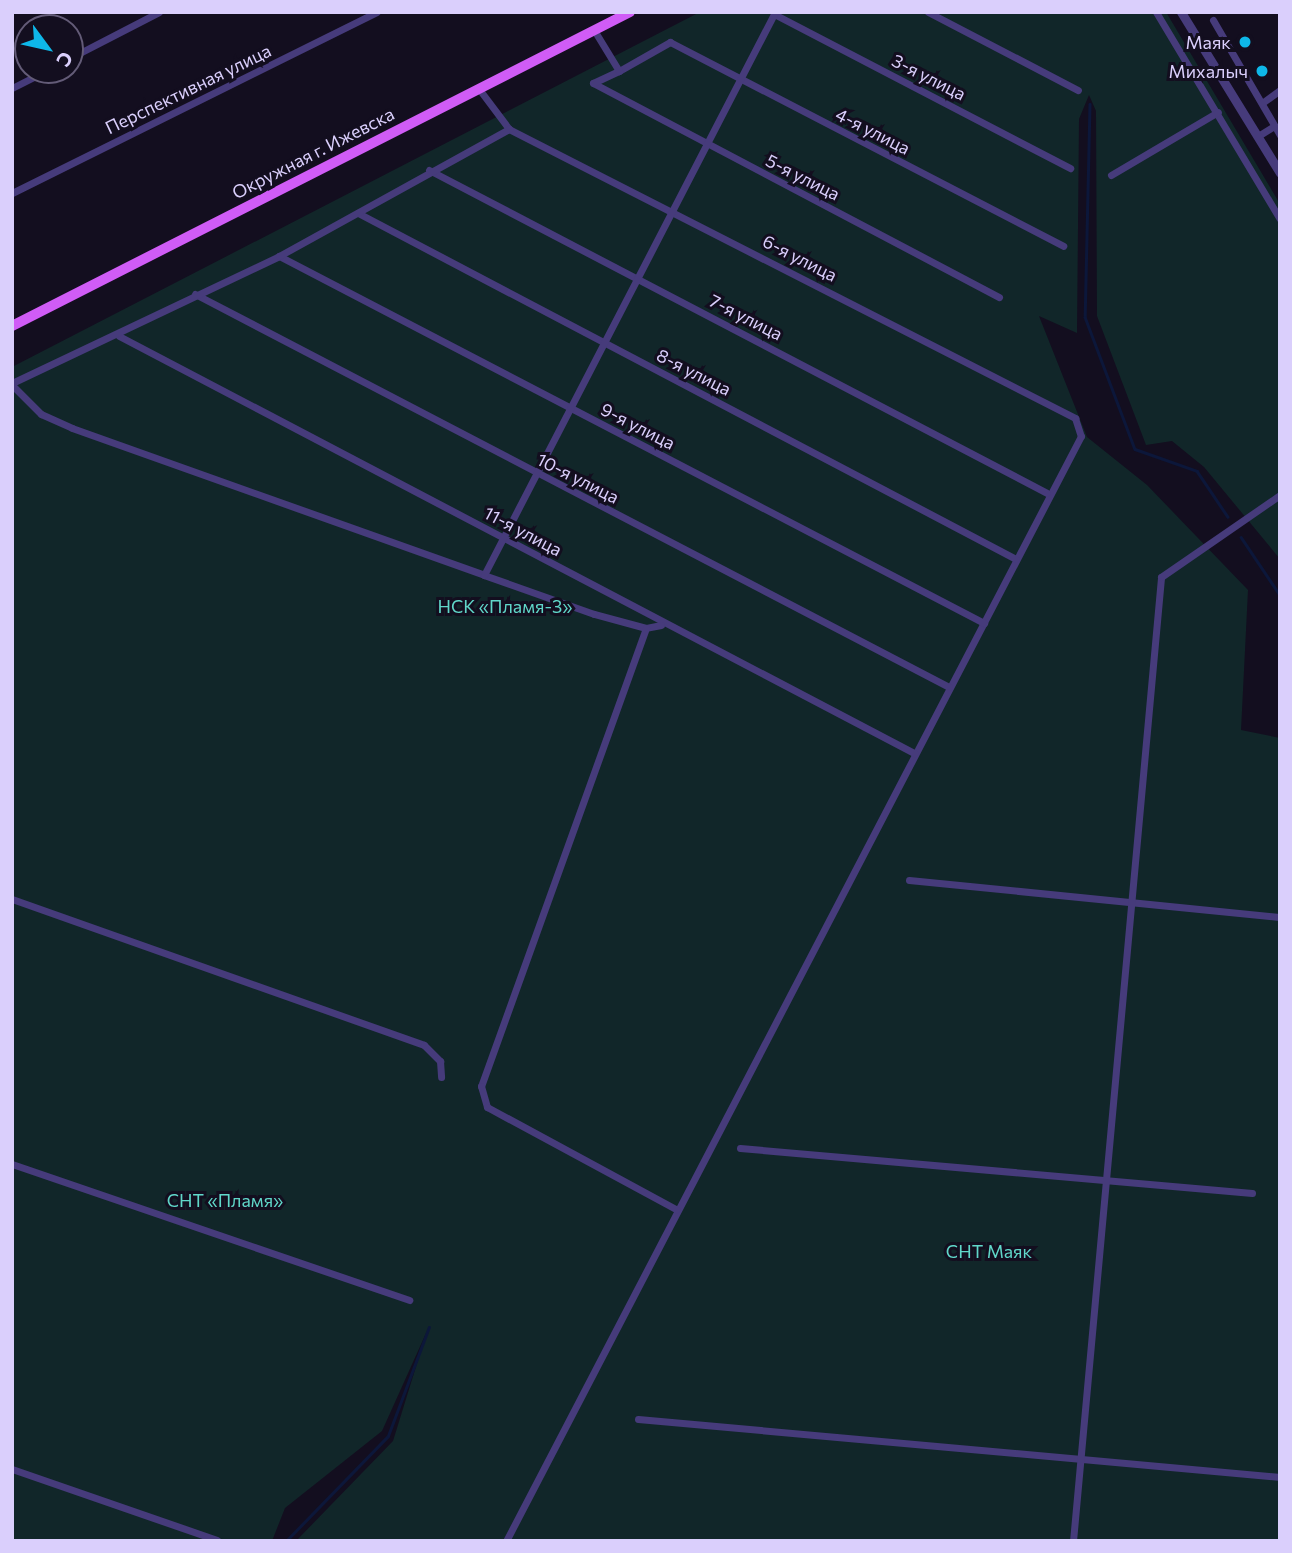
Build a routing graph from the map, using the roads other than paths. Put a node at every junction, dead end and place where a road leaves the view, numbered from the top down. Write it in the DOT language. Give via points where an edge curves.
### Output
graph roads {
  1 [pos="159,12"];
  2 [pos="377,12"];
  3 [pos="630,12"];
  4 [pos="928,12"];
  5 [pos="1156,12"];
  6 [pos="1182,12"];
  7 [pos="775,13"];
  8 [pos="1213,20"];
  9 [pos="594,30"];
  10 [pos="84,51"];
  11 [pos="619,71"];
  12 [pos="738,79"];
  13 [pos="479,89"];
  14 [pos="1078,90"];
  15 [pos="1280,90"];
  16 [pos="1262,103"];
  17 [pos="1218,112"];
  18 [pos="1274,126"];
  19 [pos="509,129"];
  20 [pos="1280,135"];
  21 [pos="1258,136"];
  22 [pos="705,145"];
  23 [pos="1070,168"];
  24 [pos="429,170"];
  25 [pos="1280,173"];
  26 [pos="1111,175"];
  27 [pos="12,193"];
  28 [pos="673,211"];
  29 [pos="358,213"];
  30 [pos="1280,219"];
  31 [pos="1063,246"];
  32 [pos="279,256"];
  33 [pos="637,278"];
  34 [pos="195,294"];
  35 [pos="999,297"];
  36 [pos="12,326"];
  37 [pos="118,336"];
  38 [pos="603,343"];
  39 [pos="12,384"];
  40 [pos="570,408"];
  41 [pos="535,473"];
  42 [pos="1047,493"];
  43 [pos="1280,495"];
  44 [pos="504,538"];
  45 [pos="1016,559"];
  46 [pos="484,575"];
  47 [pos="984,623"];
  48 [pos="662,625"];
  49 [pos="646,628"];
  50 [pos="949,687"];
  51 [pos="914,753"];
  52 [pos="909,880"];
  53 [pos="12,899"];
  54 [pos="1131,900"];
  55 [pos="1279,917"];
  56 [pos="441,1076"];
  57 [pos="740,1148"];
  58 [pos="12,1164"];
  59 [pos="1105,1181"];
  60 [pos="1252,1193"];
  61 [pos="676,1209"];
  62 [pos="409,1300"];
  63 [pos="638,1419"];
  64 [pos="1080,1462"];
  65 [pos="12,1469"];
  66 [pos="1280,1477"];
  67 [pos="216,1540"];
  68 [pos="506,1541"];
  69 [pos="1073,1541"];
  1 -- 10 [label="street"];
  2 -- 27 [label="street, Перспективная улица"];
  3 -- 9 [label="main road, Окружная г. Ижевска"];
  4 -- 14 [label="street"];
  5 -- 17 [label="street"];
  6 -- 21 [label="street"];
  7 -- 12 [label="street"];
  7 -- 23 [label="street, 3-я улица"];
  8 -- 16 [label="street"];
  9 -- 11 [label="street"];
  9 -- 13 [label="main road, Окружная г. Ижевска"];
  11 -- 12 [label="street, 4-я улица" via="670,42"];
  11 -- 22 [label="street, 5-я улица" via="593,83"];
  12 -- 22 [label="street"];
  12 -- 31 [label="street, 4-я улица"];
  13 -- 19 [label="street"];
  13 -- 36 [label="main road, Окружная г. Ижевска"];
  15 -- 16 [label="street"];
  16 -- 18 [label="street"];
  17 -- 26 [label="street"];
  17 -- 30 [label="street"];
  18 -- 20 [label="street"];
  18 -- 21 [label="street"];
  19 -- 24 [label="street"];
  19 -- 28 [label="street, 6-я улица"];
  21 -- 25 [label="street"];
  22 -- 28 [label="street"];
  22 -- 35 [label="street, 5-я улица"];
  24 -- 29 [label="street"];
  24 -- 33 [label="street, 7-я улица"];
  28 -- 33 [label="street"];
  28 -- 42 [label="street, 6-я улица" via="1075,418 1081,436"];
  29 -- 32 [label="street"];
  29 -- 38 [label="street, 8-я улица"];
  32 -- 34 [label="street"];
  32 -- 40 [label="street, 9-я улица"];
  33 -- 38 [label="street"];
  33 -- 42 [label="street, 7-я улица"];
  34 -- 37 [label="street"];
  34 -- 41 [label="street, 10-я улица"];
  37 -- 39 [label="street"];
  37 -- 44 [label="street, 11-я улица"];
  38 -- 40 [label="street"];
  38 -- 45 [label="street, 8-я улица"];
  39 -- 46 [label="street" via="41,414 72,428"];
  40 -- 41 [label="street"];
  40 -- 47 [label="street, 9-я улица"];
  41 -- 44 [label="street"];
  41 -- 50 [label="street, 10-я улица"];
  42 -- 45 [label="street"];
  43 -- 54 [label="street" via="1161,577"];
  44 -- 46 [label="street"];
  44 -- 48 [label="street, 11-я улица"];
  45 -- 47 [label="street"];
  46 -- 49 [label="street"];
  47 -- 50 [label="street"];
  48 -- 49 [label="street"];
  48 -- 51 [label="street, 11-я улица"];
  49 -- 61 [label="street" via="481,1086 487,1107"];
  50 -- 51 [label="street"];
  51 -- 61 [label="street"];
  52 -- 54 [label="street"];
  53 -- 56 [label="street" via="424,1045 440,1061"];
  54 -- 55 [label="street"];
  54 -- 59 [label="street"];
  57 -- 59 [label="street"];
  58 -- 62 [label="street"];
  59 -- 60 [label="street"];
  59 -- 64 [label="street"];
  61 -- 68 [label="street"];
  63 -- 64 [label="street"];
  64 -- 66 [label="street"];
  64 -- 69 [label="street"];
  65 -- 67 [label="street"];
}
